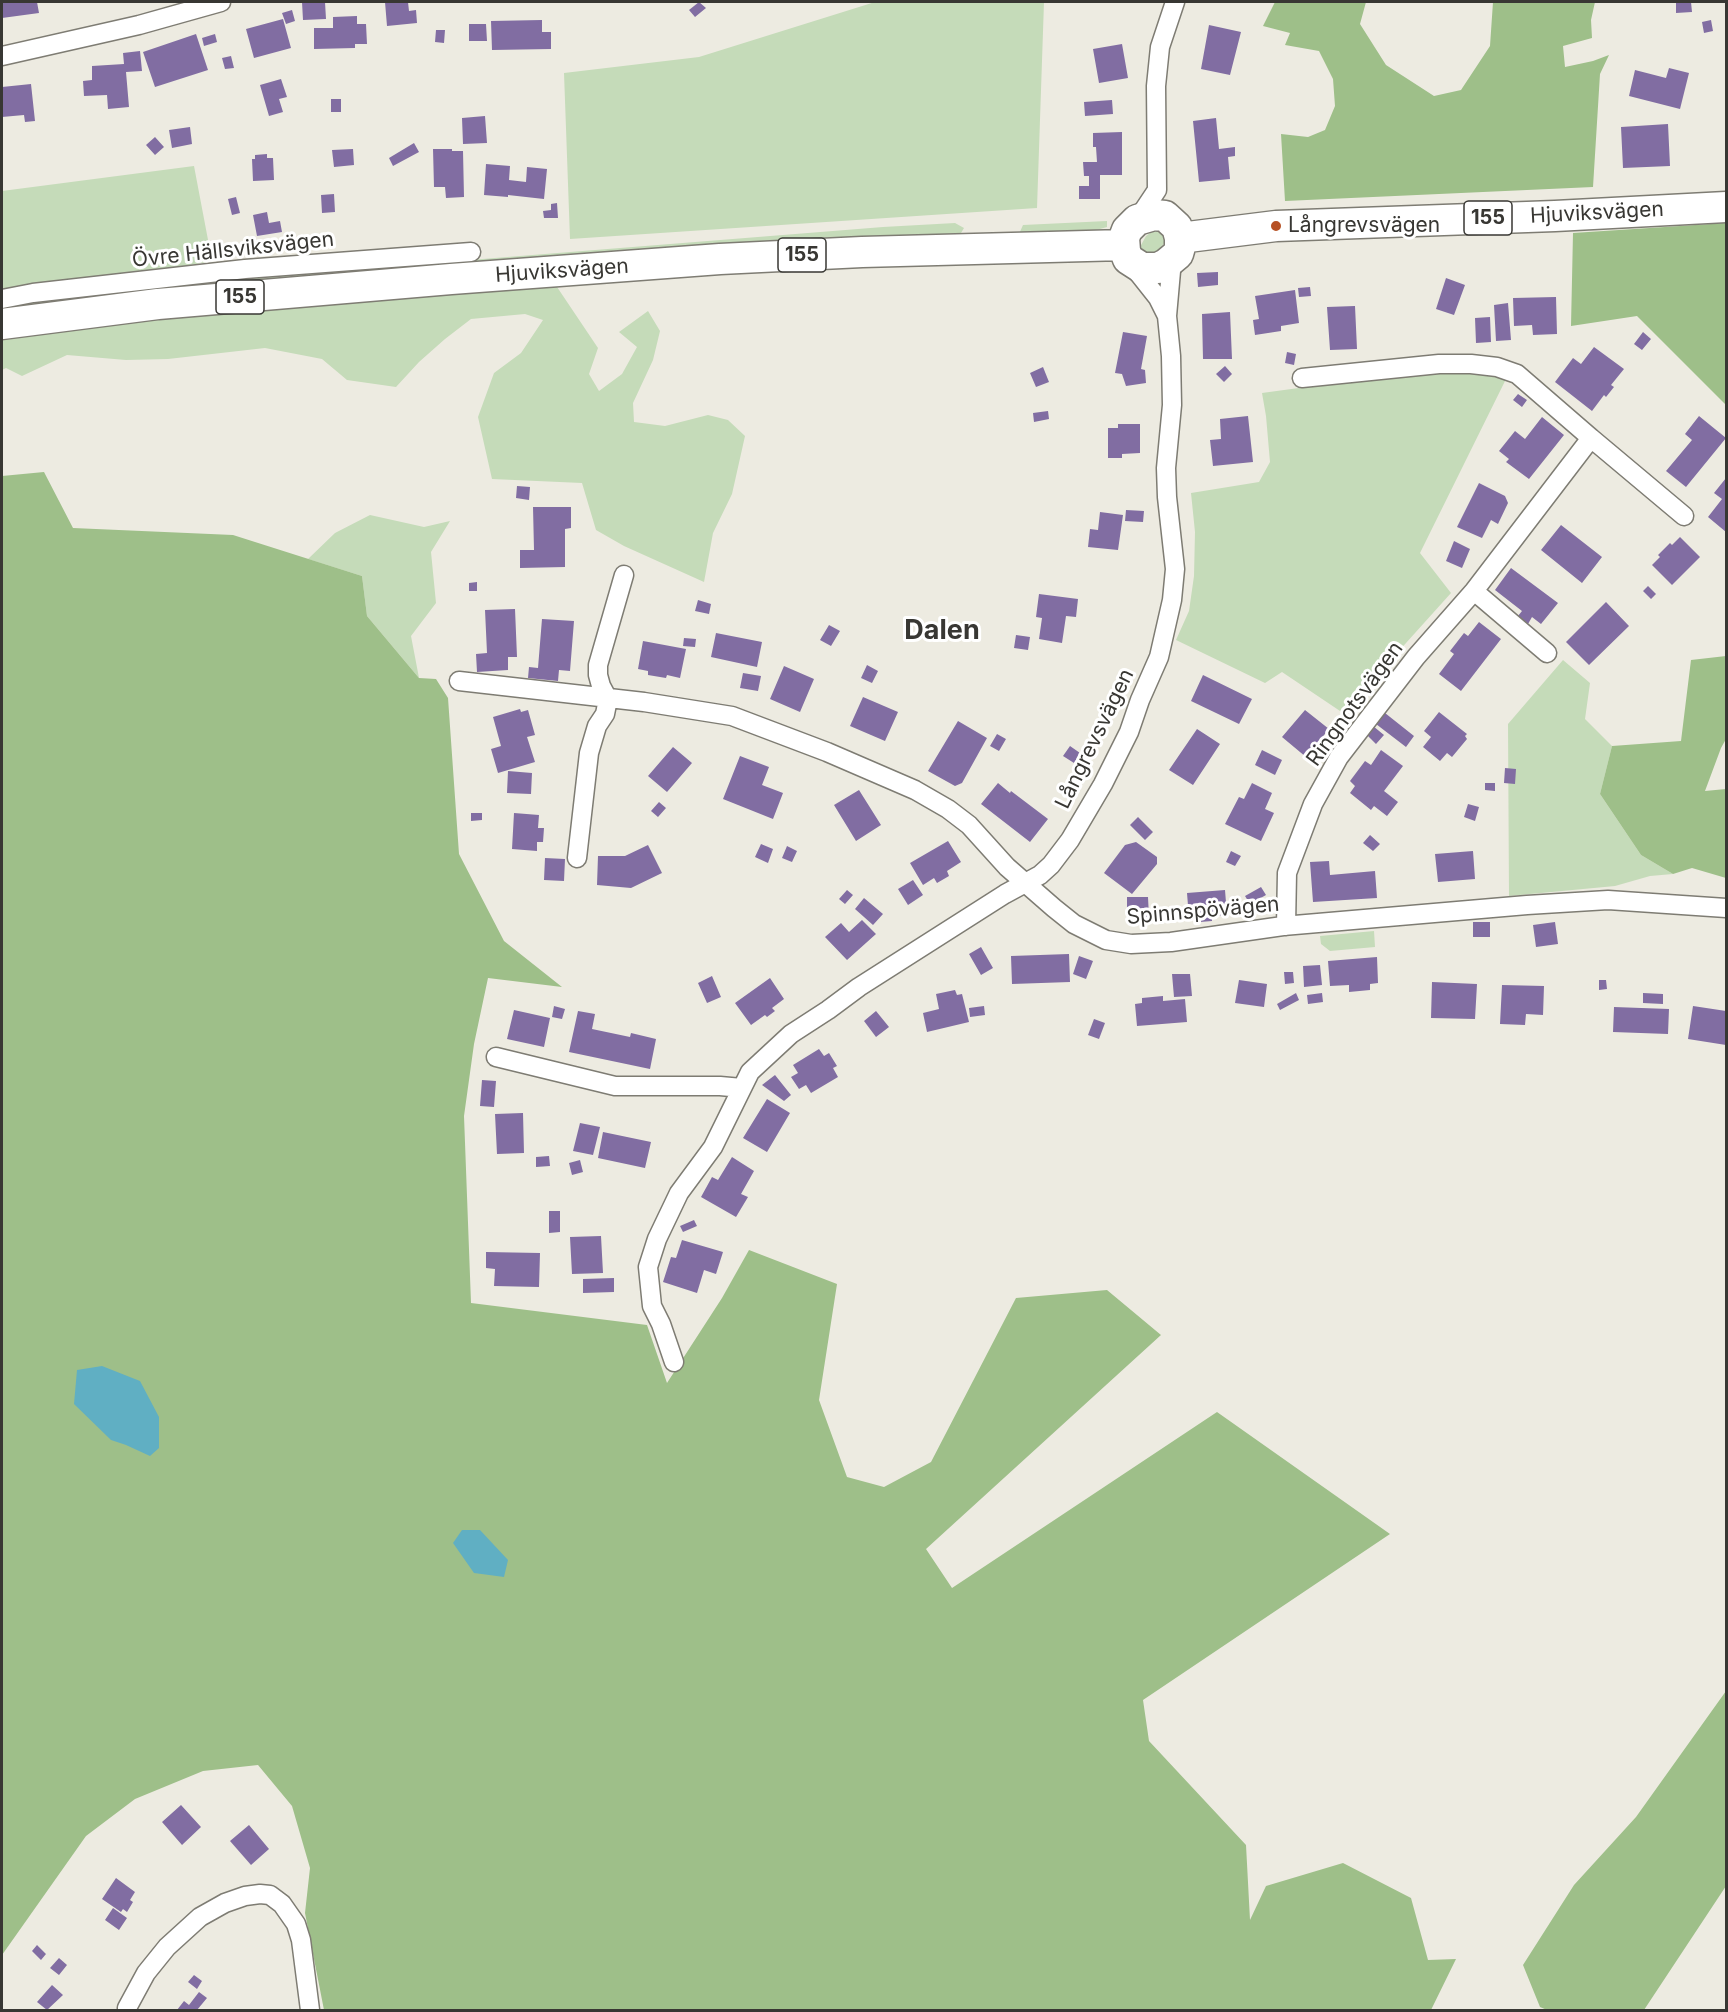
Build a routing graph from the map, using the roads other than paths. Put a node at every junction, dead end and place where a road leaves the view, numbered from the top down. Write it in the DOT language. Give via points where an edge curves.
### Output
graph roads {
  1 [pos="221,2"];
  2 [pos="1175,2"];
  3 [pos="2,56"];
  4 [pos="1157,190"];
  5 [pos="1726,207"];
  6 [pos="1174,239"];
  7 [pos="1132,243"];
  8 [pos="471,252"];
  9 [pos="2,299"];
  10 [pos="1167,316"];
  11 [pos="2,324"];
  12 [pos="1302,378"];
  13 [pos="1591,438"];
  14 [pos="1684,516"];
  15 [pos="624,575"];
  16 [pos="1474,591"];
  17 [pos="1548,653"];
  18 [pos="459,681"];
  19 [pos="609,699"];
  20 [pos="577,858"];
  21 [pos="1025,884"];
  22 [pos="1726,908"];
  23 [pos="1286,926"];
  24 [pos="496,1057"];
  25 [pos="742,1088"];
  26 [pos="674,1362"];
  27 [pos="127,2008"];
  28 [pos="310,2010"];
  1 -- 3 [label="street"];
  2 -- 4 [label="street" via="1160,47 1156,86"];
  4 -- 6 [label="street" via="1165,198"];
  4 -- 7 [label="street"];
  5 -- 6 [label="main road, Hjuviksvägen / 155" via="1275,226"];
  6 -- 7 [label="main road, Hjuviksvägen / 155" via="1165,216 1154,215"];
  6 -- 7 [label="main road, Hjuviksvägen / 155" via="1158,268 1142,268"];
  6 -- 10 [label="street, Långrevsvägen"];
  7 -- 10 [label="street, Långrevsvägen" via="1139,274"];
  7 -- 11 [label="main road, Hjuviksvägen / 155" via="709,260 170,303"];
  8 -- 9 [label="street, Övre Hällsviksvägen" via="245,269"];
  10 -- 21 [label="street, Långrevsvägen" via="1172,405 1166,468 1175,569 1168,624 1129,732 1103,784 1051,865"];
  12 -- 13 [label="street" via="1439,364 1497,367 1517,374"];
  13 -- 14 [label="street"];
  13 -- 16 [label="street, Ringnotsvägen"];
  15 -- 19 [label="street" via="598,665 601,686"];
  16 -- 17 [label="street"];
  16 -- 23 [label="street, Ringnotsvägen" via="1416,657 1339,757 1313,804 1287,873"];
  18 -- 19 [label="street, Spinnspövägen"];
  19 -- 20 [label="street" via="589,753"];
  19 -- 21 [label="street, Spinnspövägen" via="732,716 915,790 969,825"];
  21 -- 23 [label="street, Spinnspövägen" via="1074,924 1106,940 1131,944 1171,942"];
  21 -- 25 [label="street, Långrevsvägen" via="791,1034 750,1072"];
  22 -- 23 [label="street, Spinnspövägen" via="1608,900"];
  24 -- 25 [label="street" via="615,1086"];
  25 -- 26 [label="street, Långrevsvägen" via="713,1147 679,1193 648,1267 652,1306"];
  27 -- 28 [label="street" via="146,1973 200,1917 225,1903 260,1894 270,1895 282,1904 296,1924"];
}
